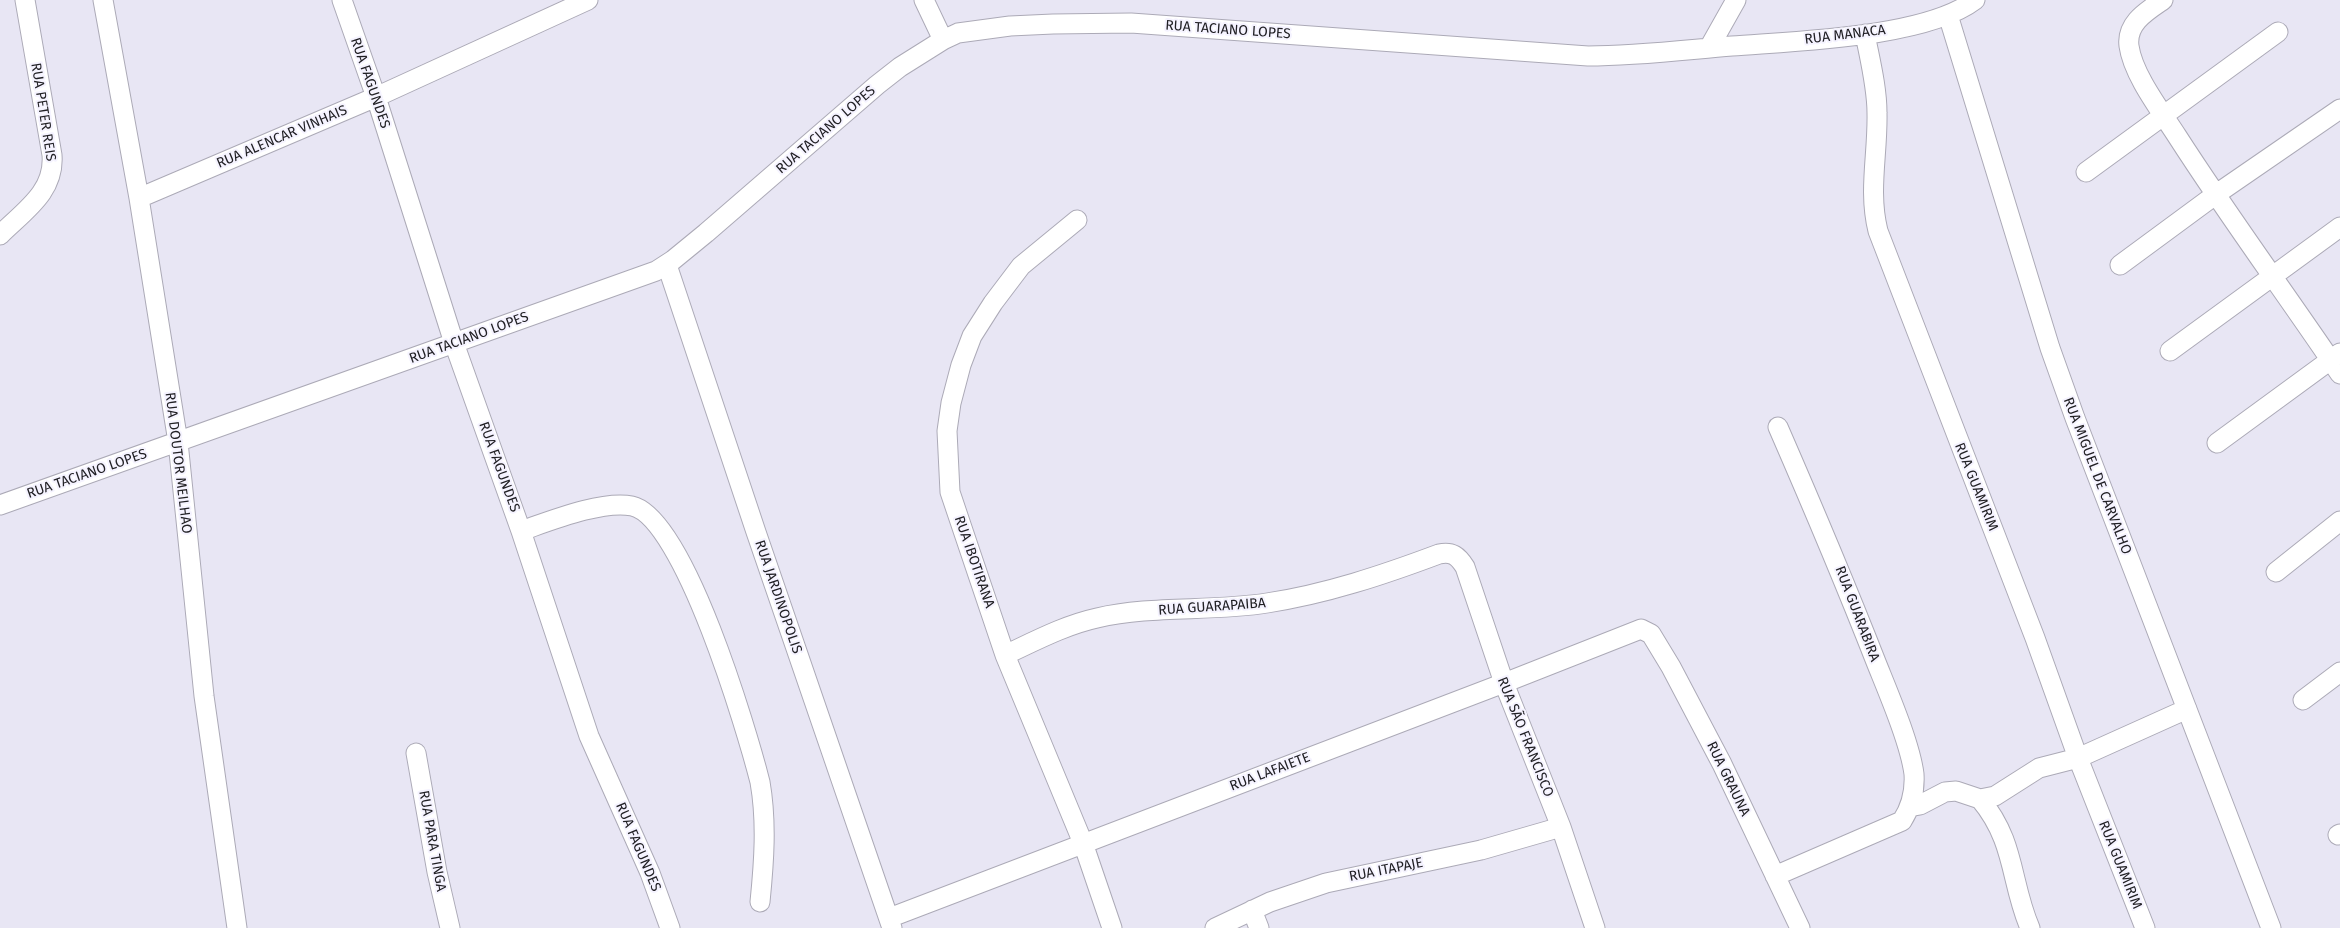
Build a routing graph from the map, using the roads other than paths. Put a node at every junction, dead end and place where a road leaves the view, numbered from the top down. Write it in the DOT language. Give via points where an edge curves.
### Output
graph roads {
  1 [pos="25,0"];
  2 [pos="103,0"];
  3 [pos="342,0"];
  4 [pos="588,0"];
  5 [pos="924,0"];
  6 [pos="1736,0"];
  7 [pos="1975,0"];
  8 [pos="2163,0"];
  9 [pos="1948,14"];
  10 [pos="2278,32"];
  11 [pos="1865,34"];
  12 [pos="943,40"];
  13 [pos="1709,48"];
  14 [pos="376,97"];
  15 [pos="2340,109"];
  16 [pos="2164,116"];
  17 [pos="2086,172"];
  18 [pos="2215,195"];
  19 [pos="139,198"];
  20 [pos="1077,220"];
  21 [pos="2340,226"];
  22 [pos="0,235"];
  23 [pos="667,265"];
  24 [pos="2120,265"];
  25 [pos="2273,275"];
  26 [pos="454,343"];
  27 [pos="2170,351"];
  28 [pos="2337,362"];
  29 [pos="1778,427"];
  30 [pos="178,442"];
  31 [pos="2217,443"];
  32 [pos="0,505"];
  33 [pos="2340,521"];
  34 [pos="522,531"];
  35 [pos="1448,552"];
  36 [pos="2276,572"];
  37 [pos="1651,634"];
  38 [pos="1006,655"];
  39 [pos="2340,672"];
  40 [pos="1504,683"];
  41 [pos="2303,700"];
  42 [pos="2187,709"];
  43 [pos="416,753"];
  44 [pos="2078,758"];
  45 [pos="1980,799"];
  46 [pos="1909,807"];
  47 [pos="1561,827"];
  48 [pos="1083,843"];
  49 [pos="1774,876"];
  50 [pos="760,902"];
  51 [pos="1252,910"];
  52 [pos="890,923"];
  53 [pos="237,928"];
  54 [pos="450,928"];
  55 [pos="670,928"];
  56 [pos="1112,928"];
  57 [pos="1216,928"];
  58 [pos="1259,928"];
  59 [pos="1595,928"];
  60 [pos="1800,928"];
  61 [pos="2030,928"];
  62 [pos="2145,928"];
  63 [pos="2272,928"];
  1 -- 22 [label="street, RUA PETER REIS" via="53,165 45,190"];
  2 -- 19 [label="street, RUA DOUTOR MEILHAO"];
  3 -- 14 [label="street, RUA FAGUNDES"];
  4 -- 14 [label="street, RUA ALENCAR VINHAIS"];
  5 -- 12 [label="street"];
  6 -- 13 [label="street"];
  7 -- 9 [label="street, RUA MANACA"];
  8 -- 16 [label="street" via="2140,15 2134,23 2129,44 2137,69"];
  9 -- 11 [label="street, RUA MANACA"];
  9 -- 42 [label="street, RUA MIGUEL DE CARVALHO" via="2054,356"];
  10 -- 16 [label="street"];
  11 -- 13 [label="street, RUA MANACA"];
  11 -- 44 [label="street, RUA GUAMIRIM" via="1877,112 1872,194 1878,231"];
  12 -- 13 [label="street, RUA TACIANO LOPES" via="958,34 1010,26 1131,23 1588,56"];
  12 -- 23 [label="street, RUA TACIANO LOPES" via="877,85"];
  14 -- 19 [label="street, RUA ALENCAR VINHAIS"];
  14 -- 26 [label="street, RUA FAGUNDES"];
  15 -- 18 [label="street"];
  16 -- 17 [label="street"];
  16 -- 18 [label="street"];
  18 -- 24 [label="street"];
  18 -- 25 [label="street"];
  19 -- 30 [label="street, RUA DOUTOR MEILHAO"];
  20 -- 38 [label="street, RUA IBOTIRANA" via="1021,266 993,303 972,336 951,403 947,431 950,492"];
  21 -- 25 [label="street"];
  23 -- 26 [label="street, RUA TACIANO LOPES"];
  23 -- 52 [label="street, RUA JARDINOPOLIS"];
  25 -- 27 [label="street"];
  25 -- 28 [label="street"];
  26 -- 30 [label="street, RUA TACIANO LOPES"];
  26 -- 34 [label="street, RUA FAGUNDES"];
  28 -- 31 [label="street"];
  29 -- 46 [label="street, RUA GUARABIRA" via="1836,558 1908,749 1914,775"];
  30 -- 32 [label="street, RUA TACIANO LOPES"];
  30 -- 53 [label="street, RUA DOUTOR MEILHAO" via="204,696"];
  33 -- 36 [label="street"];
  34 -- 50 [label="street" via="577,512 631,506 651,517 670,544 710,624 760,782 765,834"];
  34 -- 55 [label="street, RUA FAGUNDES" via="589,736 650,873"];
  35 -- 38 [label="street, RUA GUARAPAIBA" via="1327,591 1269,603 1096,618 1065,628"];
  35 -- 40 [label="street, RUA SÃO FRANCISCO" via="1460,559 1465,567"];
  37 -- 40 [label="street, RUA LAFAIETE" via="1636,630"];
  37 -- 49 [label="street, RUA GRAUNA" via="1722,764"];
  38 -- 48 [label="street, RUA IBOTIRANA"];
  39 -- 41 [label="street"];
  40 -- 47 [label="street, RUA SÃO FRANCISCO"];
  40 -- 48 [label="street, RUA LAFAIETE"];
  42 -- 44 [label="street"];
  42 -- 63 [label="street, RUA MIGUEL DE CARVALHO"];
  43 -- 54 [label="street, RUA PARA TINGA"];
  44 -- 45 [label="street" via="2039,768 1995,796"];
  44 -- 62 [label="street, RUA GUAMIRIM"];
  45 -- 46 [label="street" via="1956,791 1945,792"];
  45 -- 61 [label="street" via="2005,839"];
  46 -- 49 [label="street, RUA GUARABIRA" via="1902,821"];
  47 -- 51 [label="street, RUA ITAPAJE" via="1481,850 1326,882"];
  47 -- 59 [label="street, RUA SÃO FRANCISCO"];
  48 -- 52 [label="street, RUA LAFAIETE"];
  48 -- 56 [label="street, RUA IBOTIRANA"];
  49 -- 60 [label="street, RUA GRAUNA"];
  51 -- 57 [label="street, RUA ITAPAJE"];
  51 -- 58 [label="street"];
}
